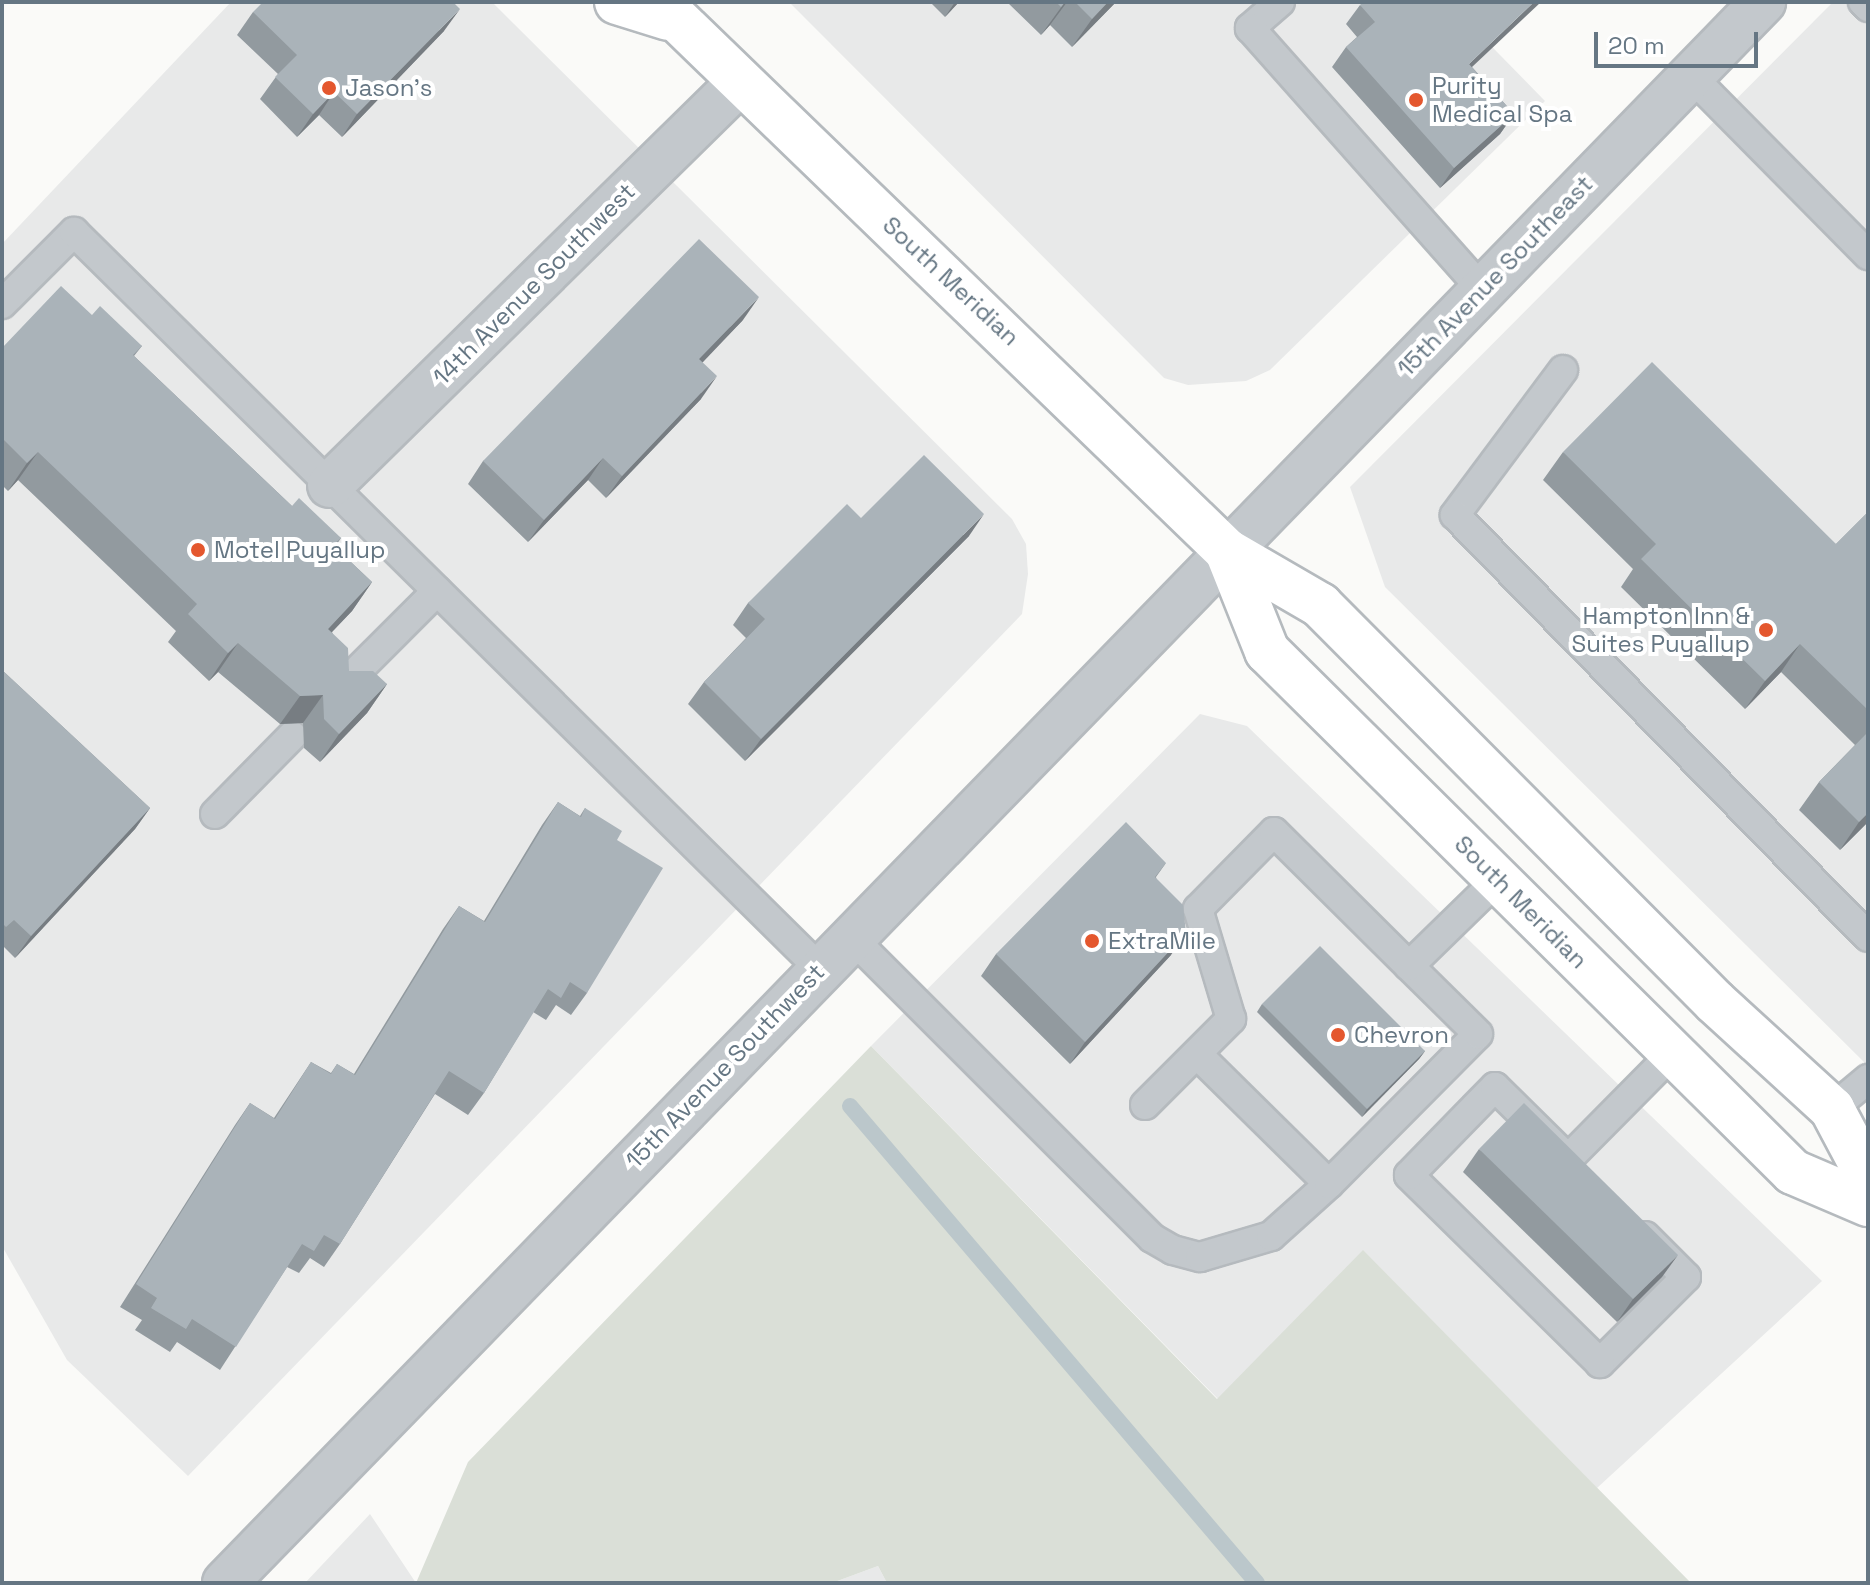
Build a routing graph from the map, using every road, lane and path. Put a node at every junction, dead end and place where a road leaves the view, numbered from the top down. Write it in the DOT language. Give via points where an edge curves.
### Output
graph roads {
  1 [pos="617,2"];
  2 [pos="1280,2"];
  3 [pos="1863,2"];
  4 [pos="1754,5"];
  5 [pos="670,7"];
  6 [pos="1868,7"];
  7 [pos="1691,76"];
  8 [pos="738,84"];
  9 [pos="1868,255"];
  10 [pos="1482,289"];
  11 [pos="2,304"];
  12 [pos="1563,370"];
  13 [pos="330,485"];
  14 [pos="1227,551"];
  15 [pos="437,591"];
  16 [pos="341,687"];
  17 [pos="292,736"];
  18 [pos="215,814"];
  19 [pos="1498,879"];
  20 [pos="850,936"];
  21 [pos="1868,937"];
  22 [pos="1409,966"];
  23 [pos="819,968"];
  24 [pos="1673,1053"];
  25 [pos="1197,1054"];
  26 [pos="1868,1079"];
  27 [pos="1145,1105"];
  28 [pos="1832,1109"];
  29 [pos="1568,1159"];
  30 [pos="1868,1177"];
  31 [pos="1589,1181"];
  32 [pos="1329,1184"];
  33 [pos="1868,1204"];
  34 [pos="1622,1213"];
  35 [pos="225,1583"];
  1 -- 5 [label="main road, South Meridian"];
  2 -- 10 [label="lane" via="1250,28"];
  3 -- 6 [label="lane"];
  4 -- 7 [label="street, 15th Avenue Southeast"];
  5 -- 8 [label="main road, South Meridian"];
  7 -- 9 [label="lane"];
  7 -- 10 [label="street, 15th Avenue Southeast"];
  8 -- 13 [label="street, 14th Avenue Southwest"];
  8 -- 14 [label="main road, South Meridian" via="999,324"];
  10 -- 14 [label="street, 15th Avenue Southeast"];
  11 -- 13 [label="lane" via="74,232"];
  12 -- 21 [label="lane" via="1455,515"];
  13 -- 15 [label="lane"];
  14 -- 19 [label="main road, South Meridian" via="1267,651"];
  14 -- 20 [label="street, 15th Avenue Southwest"];
  14 -- 28 [label="main road, South Meridian" via="1320,605 1715,1002"];
  15 -- 16 [label="lane"];
  15 -- 23 [label="lane"];
  17 -- 18 [label="lane"];
  19 -- 22 [label="lane"];
  19 -- 24 [label="main road, South Meridian"];
  20 -- 23 [label="street, 15th Avenue Southwest"];
  20 -- 32 [label="lane" via="1152,1238 1173,1250 1200,1257 1271,1236"];
  22 -- 25 [label="lane" via="1274,832 1198,909 1231,1019"];
  22 -- 32 [label="lane" via="1478,1034"];
  23 -- 35 [label="street, 15th Avenue Southwest"];
  24 -- 29 [label="lane"];
  24 -- 33 [label="main road, South Meridian" via="1793,1172"];
  25 -- 27 [label="lane"];
  25 -- 32 [label="lane"];
  26 -- 28 [label="lane"];
  28 -- 30 [label="main road, South Meridian"];
  29 -- 31 [label="lane"];
  29 -- 34 [label="lane" via="1495,1087 1409,1175 1600,1363 1686,1277"];
}
